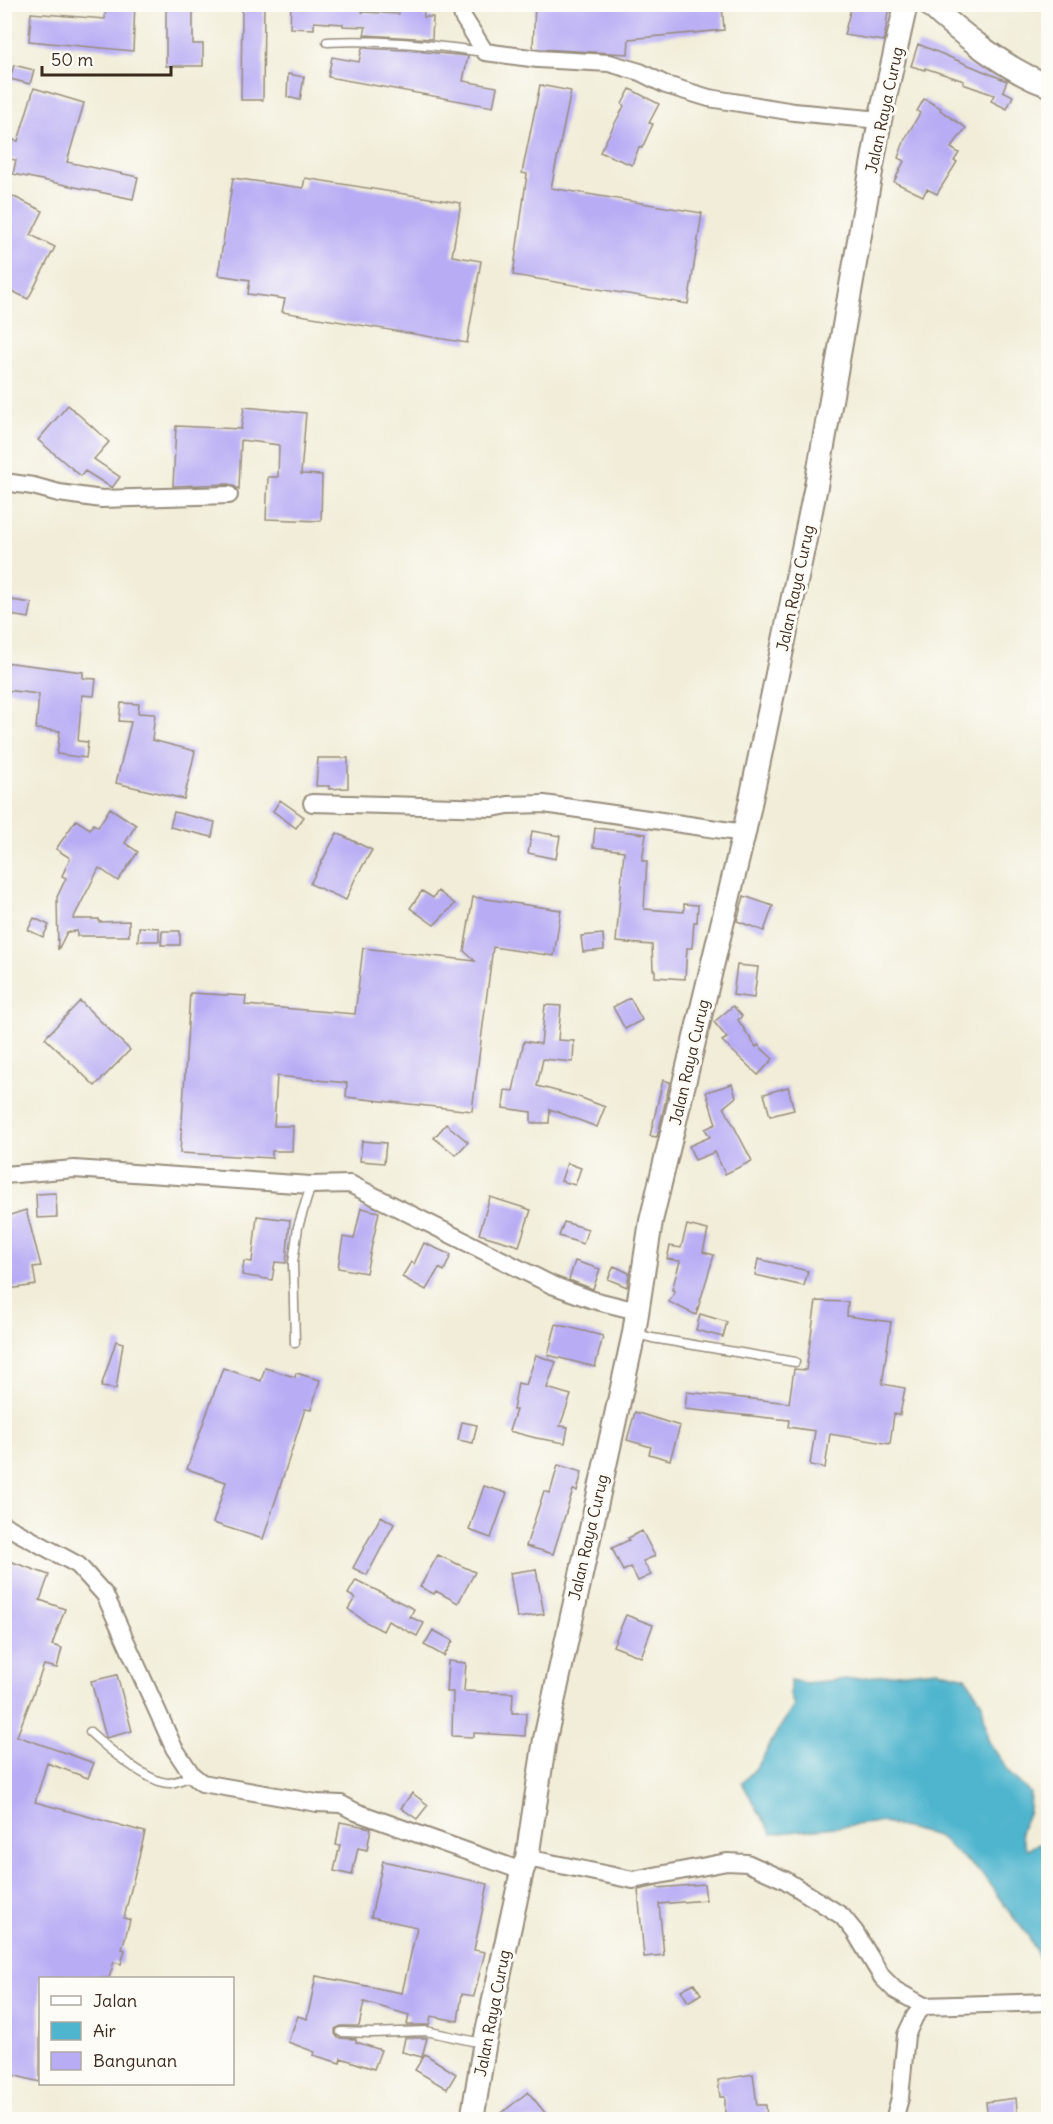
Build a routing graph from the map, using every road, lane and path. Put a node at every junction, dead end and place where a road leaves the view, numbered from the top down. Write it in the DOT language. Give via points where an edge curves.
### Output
graph roads {
  1 [pos="460,4"];
  2 [pos="906,4"];
  3 [pos="929,4"];
  4 [pos="327,42"];
  5 [pos="484,52"];
  6 [pos="1048,85"];
  7 [pos="880,120"];
  8 [pos="4,482"];
  9 [pos="229,495"];
  10 [pos="312,803"];
  11 [pos="744,833"];
  12 [pos="4,1175"];
  13 [pos="311,1185"];
  14 [pos="635,1322"];
  15 [pos="295,1343"];
  16 [pos="795,1362"];
  17 [pos="4,1525"];
  18 [pos="90,1732"];
  19 [pos="192,1775"];
  20 [pos="524,1864"];
  21 [pos="1048,2002"];
  22 [pos="924,2006"];
  23 [pos="341,2032"];
  24 [pos="485,2042"];
  25 [pos="472,2120"];
  26 [pos="894,2120"];
  1 -- 5 [label="street" via="463,17"];
  2 -- 7 [label="street, Jalan Raya Curug"];
  3 -- 6 [label="street" via="962,33 1017,70"];
  4 -- 5 [label="lane" via="357,40"];
  5 -- 7 [label="street" via="609,63 709,98 794,112"];
  7 -- 11 [label="street, Jalan Raya Curug" via="816,486"];
  8 -- 9 [label="street" via="102,499"];
  10 -- 11 [label="street" via="493,808 544,804"];
  11 -- 14 [label="street, Jalan Raya Curug" via="651,1221"];
  12 -- 13 [label="street" via="74,1169"];
  13 -- 14 [label="street" via="350,1184 552,1286 593,1300"];
  13 -- 15 [label="lane" via="298,1227 293,1263"];
  14 -- 16 [label="lane" via="652,1338"];
  14 -- 20 [label="street, Jalan Raya Curug" via="547,1728"];
  17 -- 19 [label="street" via="78,1565 105,1594 174,1748"];
  18 -- 19 [label="lane" via="135,1768 162,1782"];
  19 -- 20 [label="street" via="202,1783 341,1804"];
  20 -- 22 [label="street" via="633,1880 727,1862 747,1863 785,1880 842,1916 882,1977 895,1990"];
  20 -- 24 [label="street, Jalan Raya Curug"];
  21 -- 22 [label="street"];
  22 -- 26 [label="street" via="906,2035"];
  23 -- 24 [label="lane" via="426,2031"];
  24 -- 25 [label="street, Jalan Raya Curug"];
}
